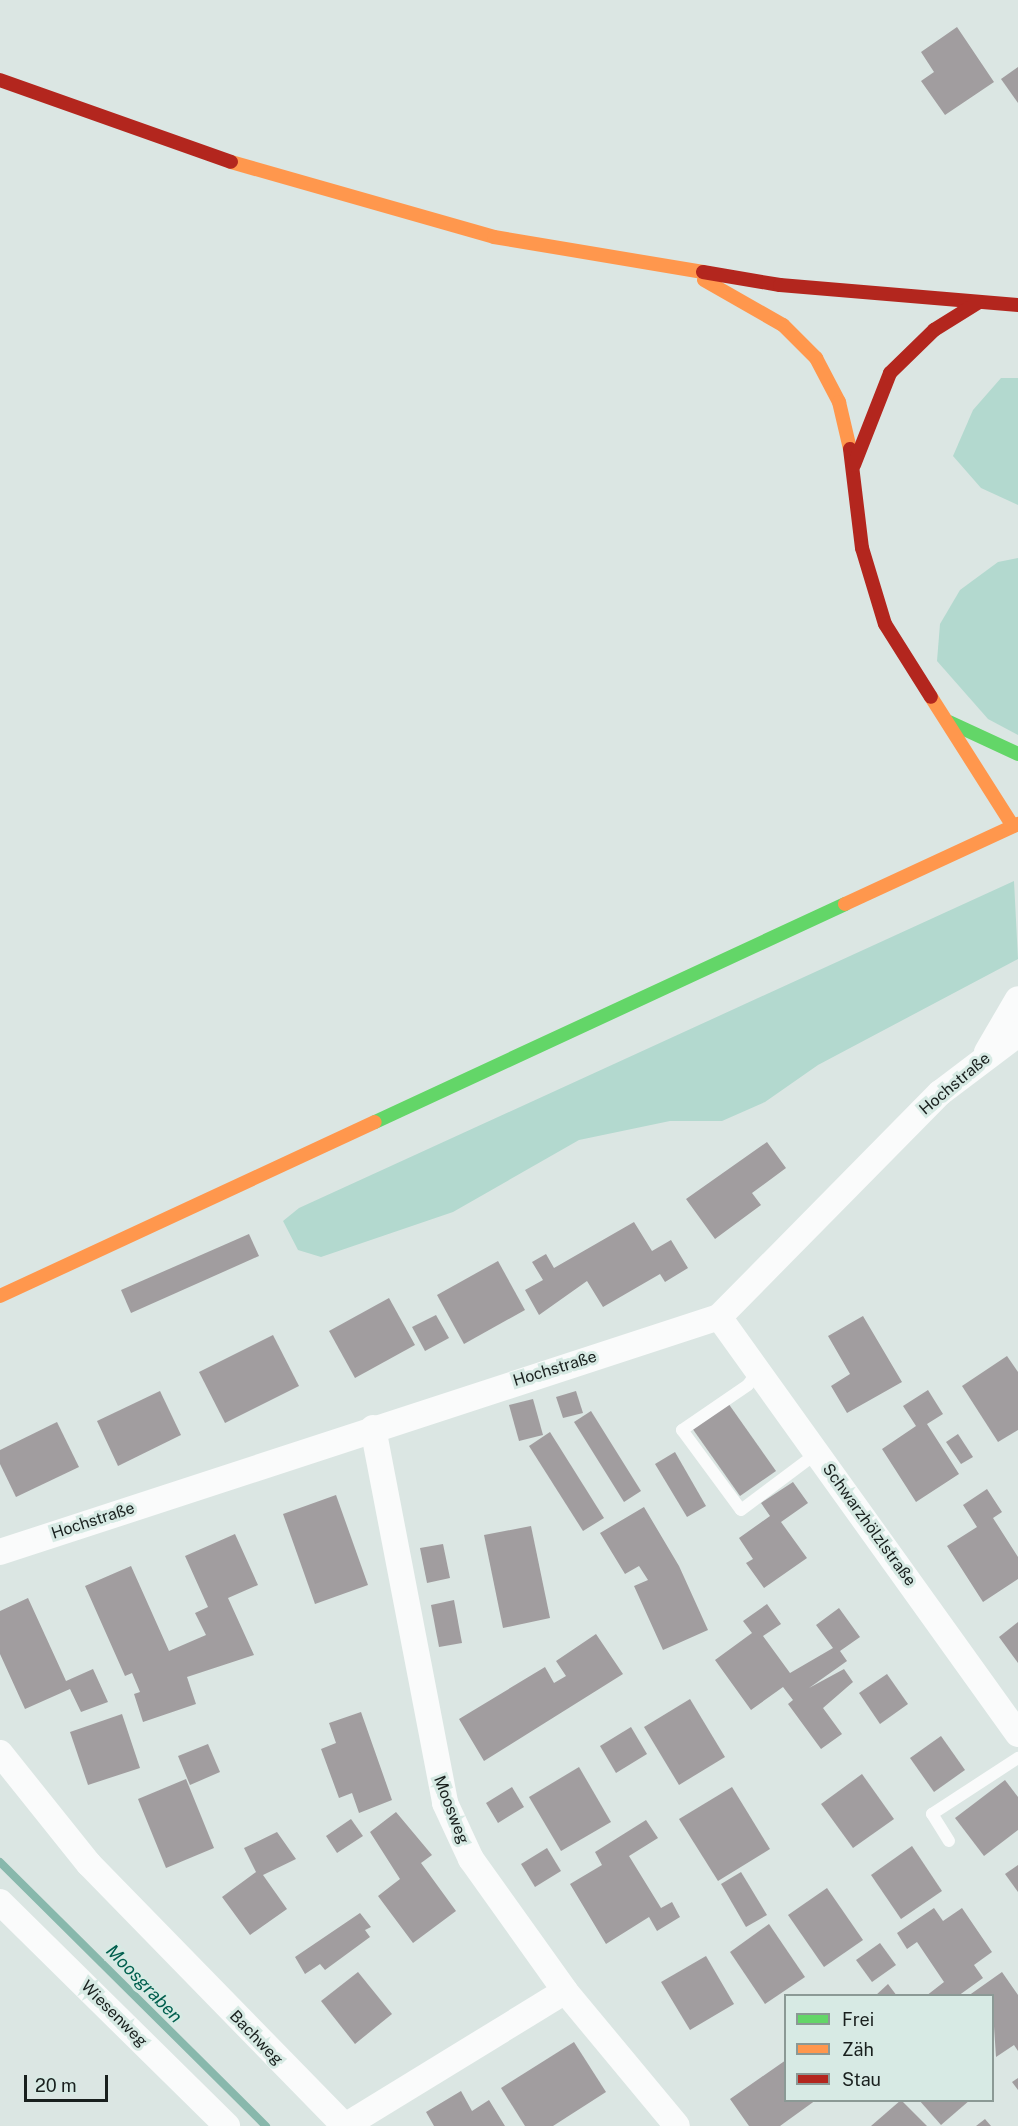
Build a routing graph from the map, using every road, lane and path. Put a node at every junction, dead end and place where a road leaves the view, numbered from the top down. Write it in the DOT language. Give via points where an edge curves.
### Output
graph roads {
  1 [pos="0,80"];
  2 [pos="689,271"];
  3 [pos="979,302"];
  4 [pos="1018,305"];
  5 [pos="854,465"];
  6 [pos="949,721"];
  7 [pos="1018,754"];
  8 [pos="1016,828"];
  9 [pos="1018,999"];
  10 [pos="1018,1034"];
  11 [pos="984,1058"];
  12 [pos="0,1296"];
  13 [pos="719,1317"];
  14 [pos="758,1371"];
  15 [pos="373,1428"];
  16 [pos="817,1453"];
  17 [pos="0,1552"];
  18 [pos="1018,1734"];
  19 [pos="0,1753"];
  20 [pos="1018,1758"];
  21 [pos="949,1841"];
  22 [pos="0,1902"];
  23 [pos="565,1991"];
  24 [pos="227,2126"];
  25 [pos="677,2126"];
  1 -- 2 [label="main road" via="280,180 494,237"];
  2 -- 3 [label="main road"];
  2 -- 5 [label="main road" via="783,326 816,358 839,402"];
  3 -- 4 [label="main road"];
  3 -- 5 [label="main road" via="934,330 890,373"];
  5 -- 6 [label="main road" via="862,548 885,624"];
  6 -- 7 [label="main road"];
  6 -- 8 [label="main road"];
  8 -- 12 [label="main road"];
  9 -- 11 [label="street"];
  10 -- 11 [label="street, Hochstraße"];
  11 -- 13 [label="street, Hochstraße" via="940,1093"];
  13 -- 14 [label="street, Schwarzhölzlstraße"];
  13 -- 15 [label="street, Hochstraße"];
  14 -- 16 [label="street, Schwarzhölzlstraße"];
  14 -- 16 [label="lane" via="748,1385 682,1430 741,1510"];
  15 -- 17 [label="street, Hochstraße"];
  15 -- 23 [label="street, Moosweg" via="445,1803 471,1859"];
  16 -- 18 [label="street, Schwarzhölzlstraße"];
  19 -- 23 [label="street, Bachweg" via="89,1864 345,2126"];
  20 -- 21 [label="lane" via="932,1814"];
  22 -- 24 [label="street, Wiesenweg"];
  23 -- 25 [label="street, Moosweg"];
}
